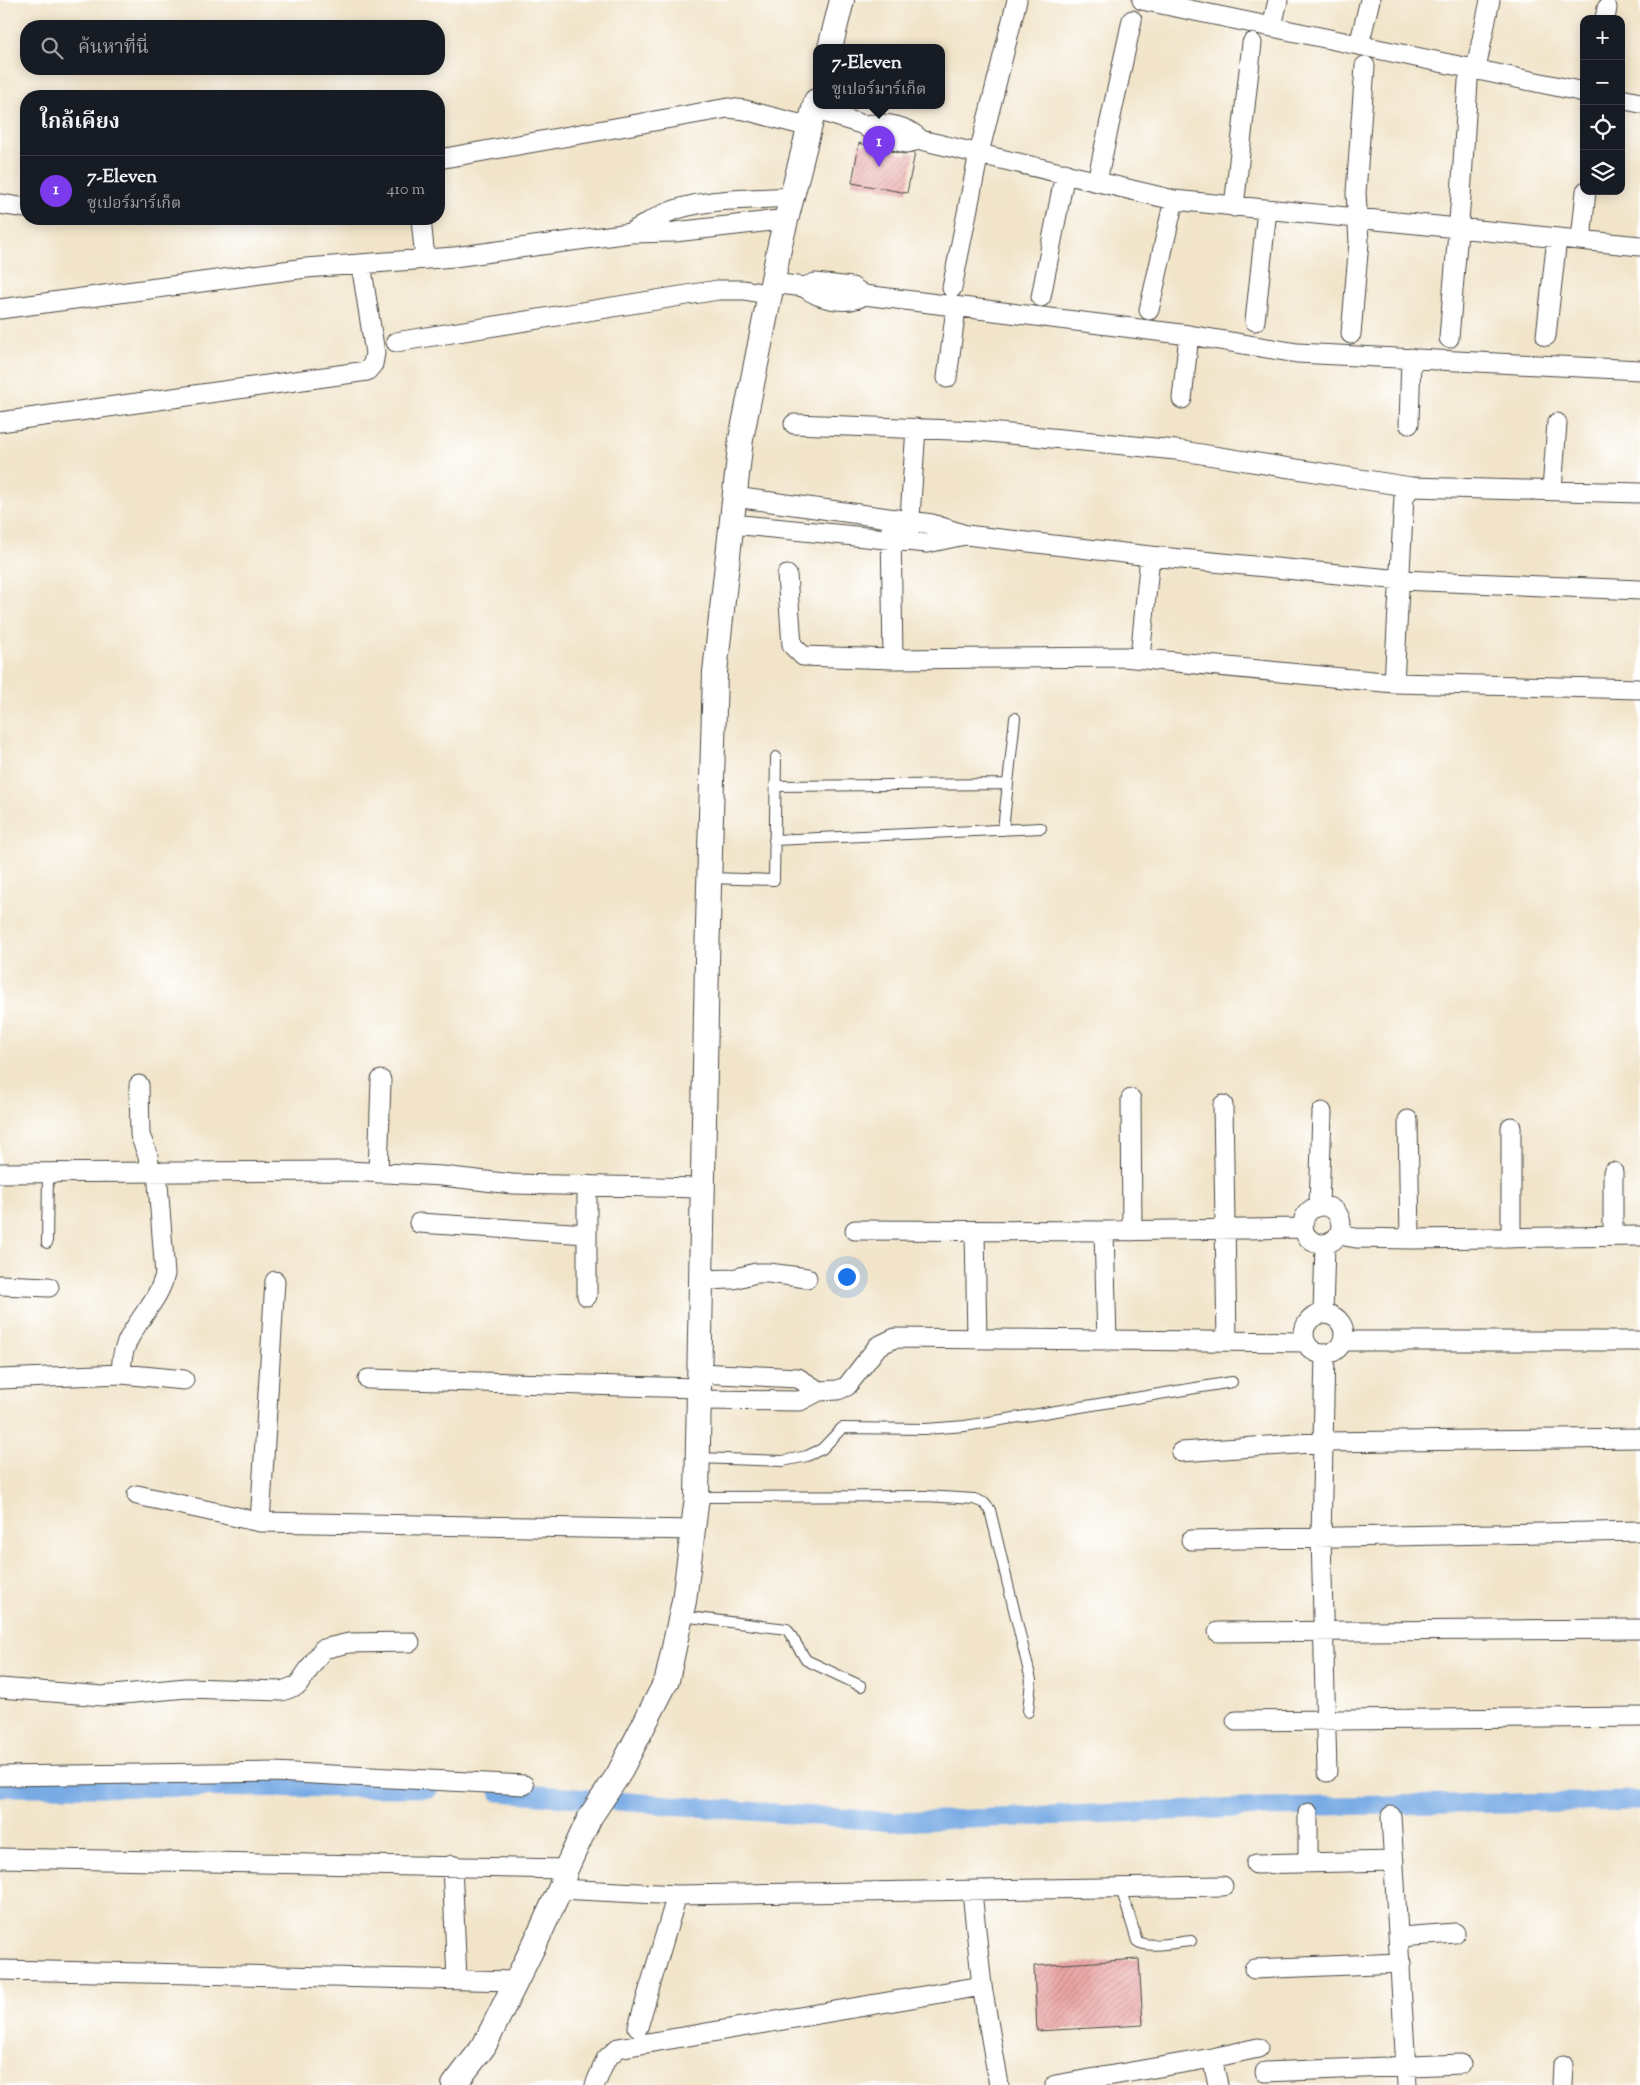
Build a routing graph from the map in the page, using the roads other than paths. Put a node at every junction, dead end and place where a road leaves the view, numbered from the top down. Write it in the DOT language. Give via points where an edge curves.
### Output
graph roads {
  1 [pos="842,0"];
  2 [pos="1016,0"];
  3 [pos="1278,0"];
  4 [pos="1370,0"];
  5 [pos="1490,0"];
  6 [pos="1153,1"];
  7 [pos="1132,20"];
  8 [pos="1272,27"];
  9 [pos="1252,43"];
  10 [pos="831,44"];
  11 [pos="1359,45"];
  12 [pos="1365,66"];
  13 [pos="1472,75"];
  14 [pos="1580,91"];
  15 [pos="1625,100"];
  16 [pos="1640,103"];
  17 [pos="813,112"];
  18 [pos="979,154"];
  19 [pos="445,158"];
  20 [pos="1065,173"];
  21 [pos="1096,181"];
  22 [pos="1586,195"];
  23 [pos="1174,200"];
  24 [pos="0,204"];
  25 [pos="20,207"];
  26 [pos="1234,207"];
  27 [pos="790,208"];
  28 [pos="1267,210"];
  29 [pos="1358,218"];
  30 [pos="422,225"];
  31 [pos="1458,227"];
  32 [pos="630,233"];
  33 [pos="1557,238"];
  34 [pos="1581,240"];
  35 [pos="1640,246"];
  36 [pos="426,259"];
  37 [pos="361,264"];
  38 [pos="952,288"];
  39 [pos="773,289"];
  40 [pos="1041,297"];
  41 [pos="956,308"];
  42 [pos="0,309"];
  43 [pos="1149,310"];
  44 [pos="1255,321"];
  45 [pos="1351,334"];
  46 [pos="1189,335"];
  47 [pos="1546,336"];
  48 [pos="1449,338"];
  49 [pos="396,342"];
  50 [pos="1411,358"];
  51 [pos="1640,370"];
  52 [pos="947,378"];
  53 [pos="1182,399"];
  54 [pos="0,422"];
  55 [pos="1557,423"];
  56 [pos="794,424"];
  57 [pos="1409,424"];
  58 [pos="916,428"];
  59 [pos="1411,487"];
  60 [pos="1552,490"];
  61 [pos="1640,493"];
  62 [pos="735,497"];
  63 [pos="796,505"];
  64 [pos="900,520"];
  65 [pos="732,524"];
  66 [pos="795,530"];
  67 [pos="966,535"];
  68 [pos="900,540"];
  69 [pos="1150,556"];
  70 [pos="787,575"];
  71 [pos="1402,580"];
  72 [pos="1640,590"];
  73 [pos="1140,658"];
  74 [pos="893,659"];
  75 [pos="1394,683"];
  76 [pos="1640,689"];
  77 [pos="1015,718"];
  78 [pos="776,757"];
  79 [pos="1008,784"];
  80 [pos="775,786"];
  81 [pos="1041,828"];
  82 [pos="1003,830"];
  83 [pos="774,840"];
  84 [pos="709,878"];
  85 [pos="381,1080"];
  86 [pos="139,1085"];
  87 [pos="1130,1099"];
  88 [pos="1223,1105"];
  89 [pos="1322,1112"];
  90 [pos="1408,1120"];
  91 [pos="1511,1127"];
  92 [pos="154,1171"];
  93 [pos="48,1172"];
  94 [pos="1613,1172"];
  95 [pos="0,1173"];
  96 [pos="378,1173"];
  97 [pos="588,1185"];
  98 [pos="702,1188"];
  99 [pos="1320,1206"];
  100 [pos="419,1223"];
  101 [pos="1303,1228"];
  102 [pos="1225,1229"];
  103 [pos="855,1230"];
  104 [pos="975,1231"];
  105 [pos="1104,1231"];
  106 [pos="1132,1231"];
  107 [pos="587,1234"];
  108 [pos="1613,1236"];
  109 [pos="1640,1236"];
  110 [pos="1510,1238"];
  111 [pos="1410,1239"];
  112 [pos="1332,1240"];
  113 [pos="47,1243"];
  114 [pos="807,1278"];
  115 [pos="701,1280"];
  116 [pos="275,1281"];
  117 [pos="0,1285"];
  118 [pos="49,1287"];
  119 [pos="587,1296"];
  120 [pos="1323,1314"];
  121 [pos="977,1339"];
  122 [pos="1107,1341"];
  123 [pos="1227,1341"];
  124 [pos="1342,1341"];
  125 [pos="1640,1341"];
  126 [pos="1306,1342"];
  127 [pos="1325,1354"];
  128 [pos="122,1374"];
  129 [pos="0,1379"];
  130 [pos="368,1379"];
  131 [pos="184,1380"];
  132 [pos="1232,1382"];
  133 [pos="699,1387"];
  134 [pos="819,1391"];
  135 [pos="1640,1438"];
  136 [pos="1325,1442"];
  137 [pos="1181,1452"];
  138 [pos="697,1458"];
  139 [pos="137,1495"];
  140 [pos="697,1497"];
  141 [pos="260,1522"];
  142 [pos="693,1530"];
  143 [pos="1640,1531"];
  144 [pos="1321,1537"];
  145 [pos="1191,1540"];
  146 [pos="682,1616"];
  147 [pos="1640,1629"];
  148 [pos="1218,1632"];
  149 [pos="1323,1632"];
  150 [pos="410,1642"];
  151 [pos="861,1686"];
  152 [pos="0,1688"];
  153 [pos="1028,1712"];
  154 [pos="1640,1717"];
  155 [pos="1325,1719"];
  156 [pos="1236,1721"];
  157 [pos="1327,1772"];
  158 [pos="0,1776"];
  159 [pos="524,1784"];
  160 [pos="1308,1813"];
  161 [pos="1391,1816"];
  162 [pos="0,1858"];
  163 [pos="1394,1861"];
  164 [pos="1308,1863"];
  165 [pos="1256,1864"];
  166 [pos="452,1865"];
  167 [pos="563,1879"];
  168 [pos="1223,1886"];
  169 [pos="1121,1888"];
  170 [pos="972,1892"];
  171 [pos="677,1895"];
  172 [pos="1455,1933"];
  173 [pos="1400,1937"];
  174 [pos="1191,1941"];
  175 [pos="1401,1963"];
  176 [pos="1254,1969"];
  177 [pos="0,1970"];
  178 [pos="457,1980"];
  179 [pos="517,1981"];
  180 [pos="982,1986"];
  181 [pos="638,2027"];
  182 [pos="1258,2048"];
  183 [pos="1212,2058"];
  184 [pos="1461,2064"];
  185 [pos="1563,2065"];
  186 [pos="1265,2072"];
  187 [pos="1407,2076"];
  188 [pos="454,2085"];
  189 [pos="596,2085"];
  190 [pos="999,2085"];
  191 [pos="1055,2085"];
  192 [pos="1218,2085"];
  193 [pos="1562,2085"];
  1 -- 10 [label="street"];
  2 -- 18 [label="street"];
  3 -- 8 [label="street"];
  4 -- 11 [label="street"];
  5 -- 13 [label="street"];
  6 -- 8 [label="street"];
  7 -- 21 [label="street"];
  8 -- 11 [label="street"];
  9 -- 26 [label="street"];
  11 -- 13 [label="street"];
  12 -- 29 [label="street" via="1356,193"];
  13 -- 14 [label="street"];
  13 -- 31 [label="street"];
  15 -- 16 [label="street"];
  17 -- 18 [label="street" via="864,125 880,122 911,130 921,140"];
  17 -- 19 [label="street" via="728,108"];
  17 -- 27 [label="street"];
  18 -- 20 [label="street"];
  18 -- 38 [label="street"];
  20 -- 21 [label="street"];
  20 -- 40 [label="street"];
  21 -- 23 [label="street"];
  22 -- 34 [label="street"];
  23 -- 26 [label="street"];
  23 -- 43 [label="street"];
  24 -- 25 [label="street"];
  26 -- 28 [label="street"];
  27 -- 32 [label="street" via="675,232"];
  27 -- 32 [label="street" via="725,201 689,206 664,214"];
  27 -- 39 [label="street"];
  28 -- 29 [label="street"];
  28 -- 44 [label="street"];
  29 -- 31 [label="street"];
  29 -- 45 [label="street"];
  30 -- 36 [label="street"];
  31 -- 33 [label="street"];
  31 -- 48 [label="street"];
  32 -- 36 [label="street"];
  33 -- 34 [label="street"];
  33 -- 47 [label="street"];
  34 -- 35 [label="street"];
  36 -- 37 [label="street"];
  37 -- 42 [label="street" via="213,278"];
  37 -- 54 [label="street" via="375,353 373,364 367,371"];
  39 -- 41 [label="street" via="815,283 852,287 864,295"];
  39 -- 49 [label="street" via="718,290"];
  39 -- 62 [label="street" via="741,439"];
  41 -- 46 [label="street"];
  41 -- 52 [label="street"];
  46 -- 50 [label="street" via="1298,353"];
  46 -- 53 [label="street"];
  50 -- 51 [label="street"];
  50 -- 57 [label="street"];
  55 -- 60 [label="street"];
  56 -- 58 [label="street"];
  58 -- 59 [label="street" via="1176,450"];
  58 -- 64 [label="street"];
  59 -- 60 [label="street"];
  59 -- 71 [label="street" via="1404,497"];
  60 -- 61 [label="street"];
  62 -- 63 [label="street"];
  62 -- 65 [label="street"];
  63 -- 64 [label="street"];
  63 -- 66 [label="street"];
  64 -- 67 [label="street" via="932,524"];
  64 -- 68 [label="street"];
  65 -- 66 [label="street"];
  65 -- 84 [label="street" via="715,672"];
  66 -- 68 [label="street"];
  67 -- 68 [label="street" via="927,543"];
  67 -- 69 [label="street"];
  68 -- 74 [label="street"];
  69 -- 71 [label="street"];
  69 -- 73 [label="street"];
  70 -- 74 [label="street" via="792,645 797,652 816,657"];
  71 -- 72 [label="street"];
  71 -- 75 [label="street"];
  73 -- 74 [label="street"];
  73 -- 75 [label="street"];
  75 -- 76 [label="street"];
  77 -- 79 [label="lane"];
  78 -- 80 [label="lane"];
  79 -- 80 [label="lane"];
  79 -- 82 [label="lane"];
  80 -- 83 [label="lane"];
  81 -- 82 [label="lane"];
  82 -- 83 [label="lane"];
  83 -- 84 [label="lane" via="774,880"];
  84 -- 98 [label="street"];
  85 -- 96 [label="street"];
  86 -- 92 [label="street" via="140,1135"];
  87 -- 106 [label="street"];
  88 -- 102 [label="street"];
  89 -- 99 [label="street"];
  90 -- 111 [label="street"];
  91 -- 110 [label="street"];
  92 -- 93 [label="street"];
  92 -- 96 [label="street"];
  92 -- 128 [label="street" via="165,1274 162,1287 125,1346"];
  93 -- 95 [label="street"];
  93 -- 113 [label="lane"];
  94 -- 108 [label="street"];
  96 -- 97 [label="street" via="512,1184"];
  97 -- 98 [label="street"];
  97 -- 107 [label="street"];
  98 -- 115 [label="street"];
  99 -- 101 [label="street" via="1304,1216"];
  99 -- 112 [label="street" via="1331,1208 1339,1216 1341,1228"];
  100 -- 107 [label="street"];
  101 -- 102 [label="street"];
  101 -- 112 [label="street" via="1308,1239 1319,1244"];
  102 -- 106 [label="street"];
  102 -- 123 [label="street"];
  103 -- 104 [label="street"];
  104 -- 105 [label="street"];
  104 -- 121 [label="street"];
  105 -- 106 [label="street"];
  105 -- 122 [label="street"];
  107 -- 119 [label="street"];
  108 -- 109 [label="street"];
  108 -- 110 [label="street"];
  110 -- 111 [label="street"];
  111 -- 112 [label="street"];
  112 -- 120 [label="street"];
  114 -- 115 [label="street" via="756,1273 733,1279"];
  115 -- 133 [label="street"];
  116 -- 141 [label="street"];
  117 -- 118 [label="street"];
  120 -- 124 [label="street" via="1331,1316 1342,1326"];
  120 -- 126 [label="street" via="1305,1327"];
  121 -- 122 [label="street"];
  121 -- 134 [label="street" via="907,1337 886,1341 878,1346 847,1386"];
  122 -- 123 [label="street"];
  123 -- 126 [label="street"];
  124 -- 125 [label="street"];
  124 -- 127 [label="street" via="1332,1352"];
  126 -- 127 [label="street" via="1317,1353"];
  127 -- 136 [label="street"];
  128 -- 129 [label="street"];
  128 -- 131 [label="street"];
  130 -- 133 [label="street"];
  132 -- 138 [label="lane" via="964,1426 842,1428 817,1453 783,1461"];
  133 -- 134 [label="street" via="800,1401"];
  133 -- 134 [label="street" via="798,1378"];
  133 -- 138 [label="street"];
  135 -- 136 [label="street"];
  136 -- 137 [label="street"];
  136 -- 144 [label="street"];
  138 -- 140 [label="street"];
  139 -- 141 [label="street"];
  140 -- 142 [label="street"];
  140 -- 153 [label="lane" via="926,1496 966,1498 984,1503 990,1510 1031,1680"];
  141 -- 142 [label="street"];
  142 -- 146 [label="street"];
  143 -- 144 [label="street"];
  144 -- 145 [label="street"];
  144 -- 149 [label="street"];
  146 -- 151 [label="lane" via="787,1629 806,1660"];
  146 -- 167 [label="street" via="667,1680 618,1774 590,1818"];
  147 -- 149 [label="street"];
  148 -- 149 [label="street"];
  149 -- 155 [label="street"];
  150 -- 152 [label="street" via="349,1643 322,1649 298,1685 282,1691 186,1688 102,1696"];
  154 -- 155 [label="street"];
  155 -- 156 [label="street"];
  155 -- 157 [label="street"];
  158 -- 159 [label="street" via="274,1772"];
  160 -- 164 [label="street"];
  161 -- 163 [label="street"];
  162 -- 166 [label="street"];
  163 -- 164 [label="street"];
  163 -- 173 [label="street"];
  164 -- 165 [label="street"];
  166 -- 167 [label="street"];
  166 -- 178 [label="street"];
  167 -- 171 [label="street"];
  167 -- 179 [label="street"];
  168 -- 169 [label="street"];
  169 -- 170 [label="street"];
  169 -- 174 [label="lane" via="1140,1944"];
  170 -- 171 [label="street"];
  170 -- 180 [label="street"];
  171 -- 181 [label="street"];
  172 -- 173 [label="street"];
  173 -- 175 [label="street"];
  175 -- 176 [label="street"];
  175 -- 187 [label="street"];
  177 -- 178 [label="street"];
  178 -- 179 [label="street"];
  179 -- 188 [label="street" via="484,2046"];
  180 -- 189 [label="street" via="618,2048 606,2060"];
  180 -- 190 [label="street"];
  182 -- 183 [label="street"];
  183 -- 191 [label="street"];
  183 -- 192 [label="street"];
  184 -- 187 [label="street"];
  185 -- 193 [label="street"];
  186 -- 187 [label="street"];
}
